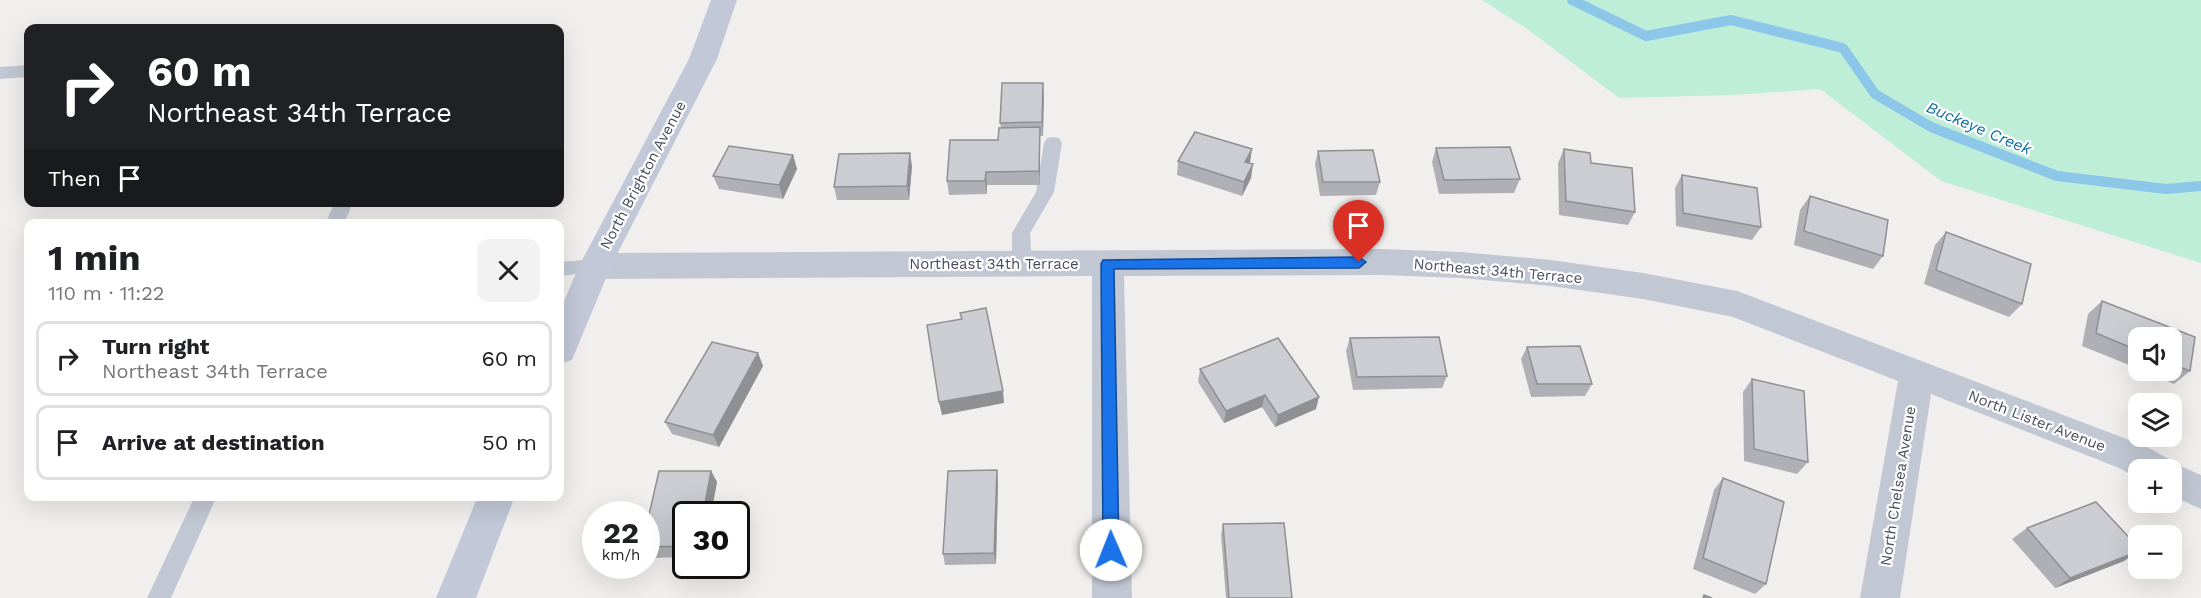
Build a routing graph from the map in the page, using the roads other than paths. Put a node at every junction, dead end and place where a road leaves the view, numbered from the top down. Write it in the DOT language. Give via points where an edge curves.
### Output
graph roads {
  1 [pos="724,0"];
  2 [pos="24,71"];
  3 [pos="0,74"];
  4 [pos="1053,143"];
  5 [pos="1022,264"];
  6 [pos="1108,264"];
  7 [pos="595,266"];
  8 [pos="564,269"];
  9 [pos="564,340"];
  10 [pos="1917,374"];
  11 [pos="2136,459"];
  12 [pos="2182,483"];
  13 [pos="2201,493"];
  14 [pos="205,501"];
  15 [pos="495,501"];
  16 [pos="159,598"];
  17 [pos="456,598"];
  18 [pos="1112,598"];
  19 [pos="1880,598"];
  1 -- 7 [label="main road, North Brighton Avenue" via="703,60"];
  2 -- 3 [label="lane"];
  4 -- 5 [label="lane" via="1045,192 1022,233"];
  5 -- 6 [label="street, Northeast 34th Terrace"];
  5 -- 7 [label="street, Northeast 34th Terrace"];
  6 -- 10 [label="street, Northeast 34th Terrace" via="1382,262 1551,273 1737,304"];
  6 -- 18 [label="street"];
  7 -- 8 [label="lane"];
  7 -- 9 [label="main road, North Brighton Avenue"];
  10 -- 11 [label="street, North Lister Avenue"];
  10 -- 19 [label="street, North Chelsea Avenue"];
  12 -- 13 [label="street"];
  14 -- 16 [label="lane"];
  15 -- 17 [label="main road"];
}
